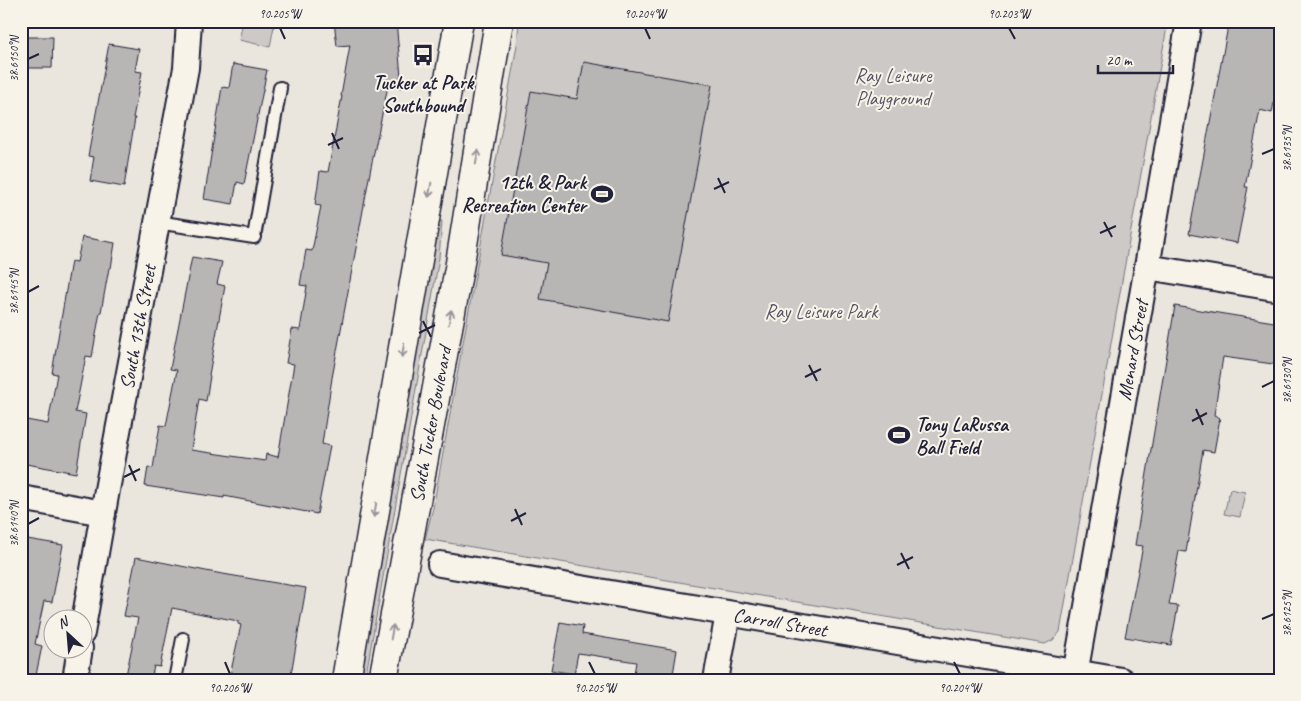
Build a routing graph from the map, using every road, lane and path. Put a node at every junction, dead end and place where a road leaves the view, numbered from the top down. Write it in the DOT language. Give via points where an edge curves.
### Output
graph roads {
  1 [pos="189,21"];
  2 [pos="459,21"];
  3 [pos="499,21"];
  4 [pos="1189,21"];
  5 [pos="280,88"];
  6 [pos="157,222"];
  7 [pos="1148,267"];
  8 [pos="1280,289"];
  9 [pos="21,498"];
  10 [pos="103,513"];
  11 [pos="440,564"];
  12 [pos="86,608"];
  13 [pos="728,614"];
  14 [pos="183,639"];
  15 [pos="78,658"];
  16 [pos="1075,675"];
  17 [pos="75,680"];
  18 [pos="176,680"];
  19 [pos="346,680"];
  20 [pos="383,680"];
  21 [pos="716,680"];
  22 [pos="1121,680"];
  1 -- 6 [label="street, South 13th Street" via="186,68"];
  2 -- 19 [label="main road, South Tucker Boulevard, one-way"];
  20 -- 3 [label="main road, South Tucker Boulevard, one-way" via="460,263"];
  4 -- 7 [label="street, Menard Street"];
  5 -- 6 [label="lane" via="254,237"];
  6 -- 10 [label="street, South 13th Street"];
  7 -- 8 [label="street"];
  7 -- 16 [label="street, Menard Street"];
  9 -- 10 [label="street"];
  10 -- 12 [label="street, South 13th Street"];
  11 -- 13 [label="street, Carroll Street"];
  13 -- 16 [label="street, Carroll Street"];
  13 -- 21 [label="street"];
  14 -- 18 [label="lane"];
  15 -- 17 [label="street"];
  16 -- 22 [label="street, Carroll Street"];
}
